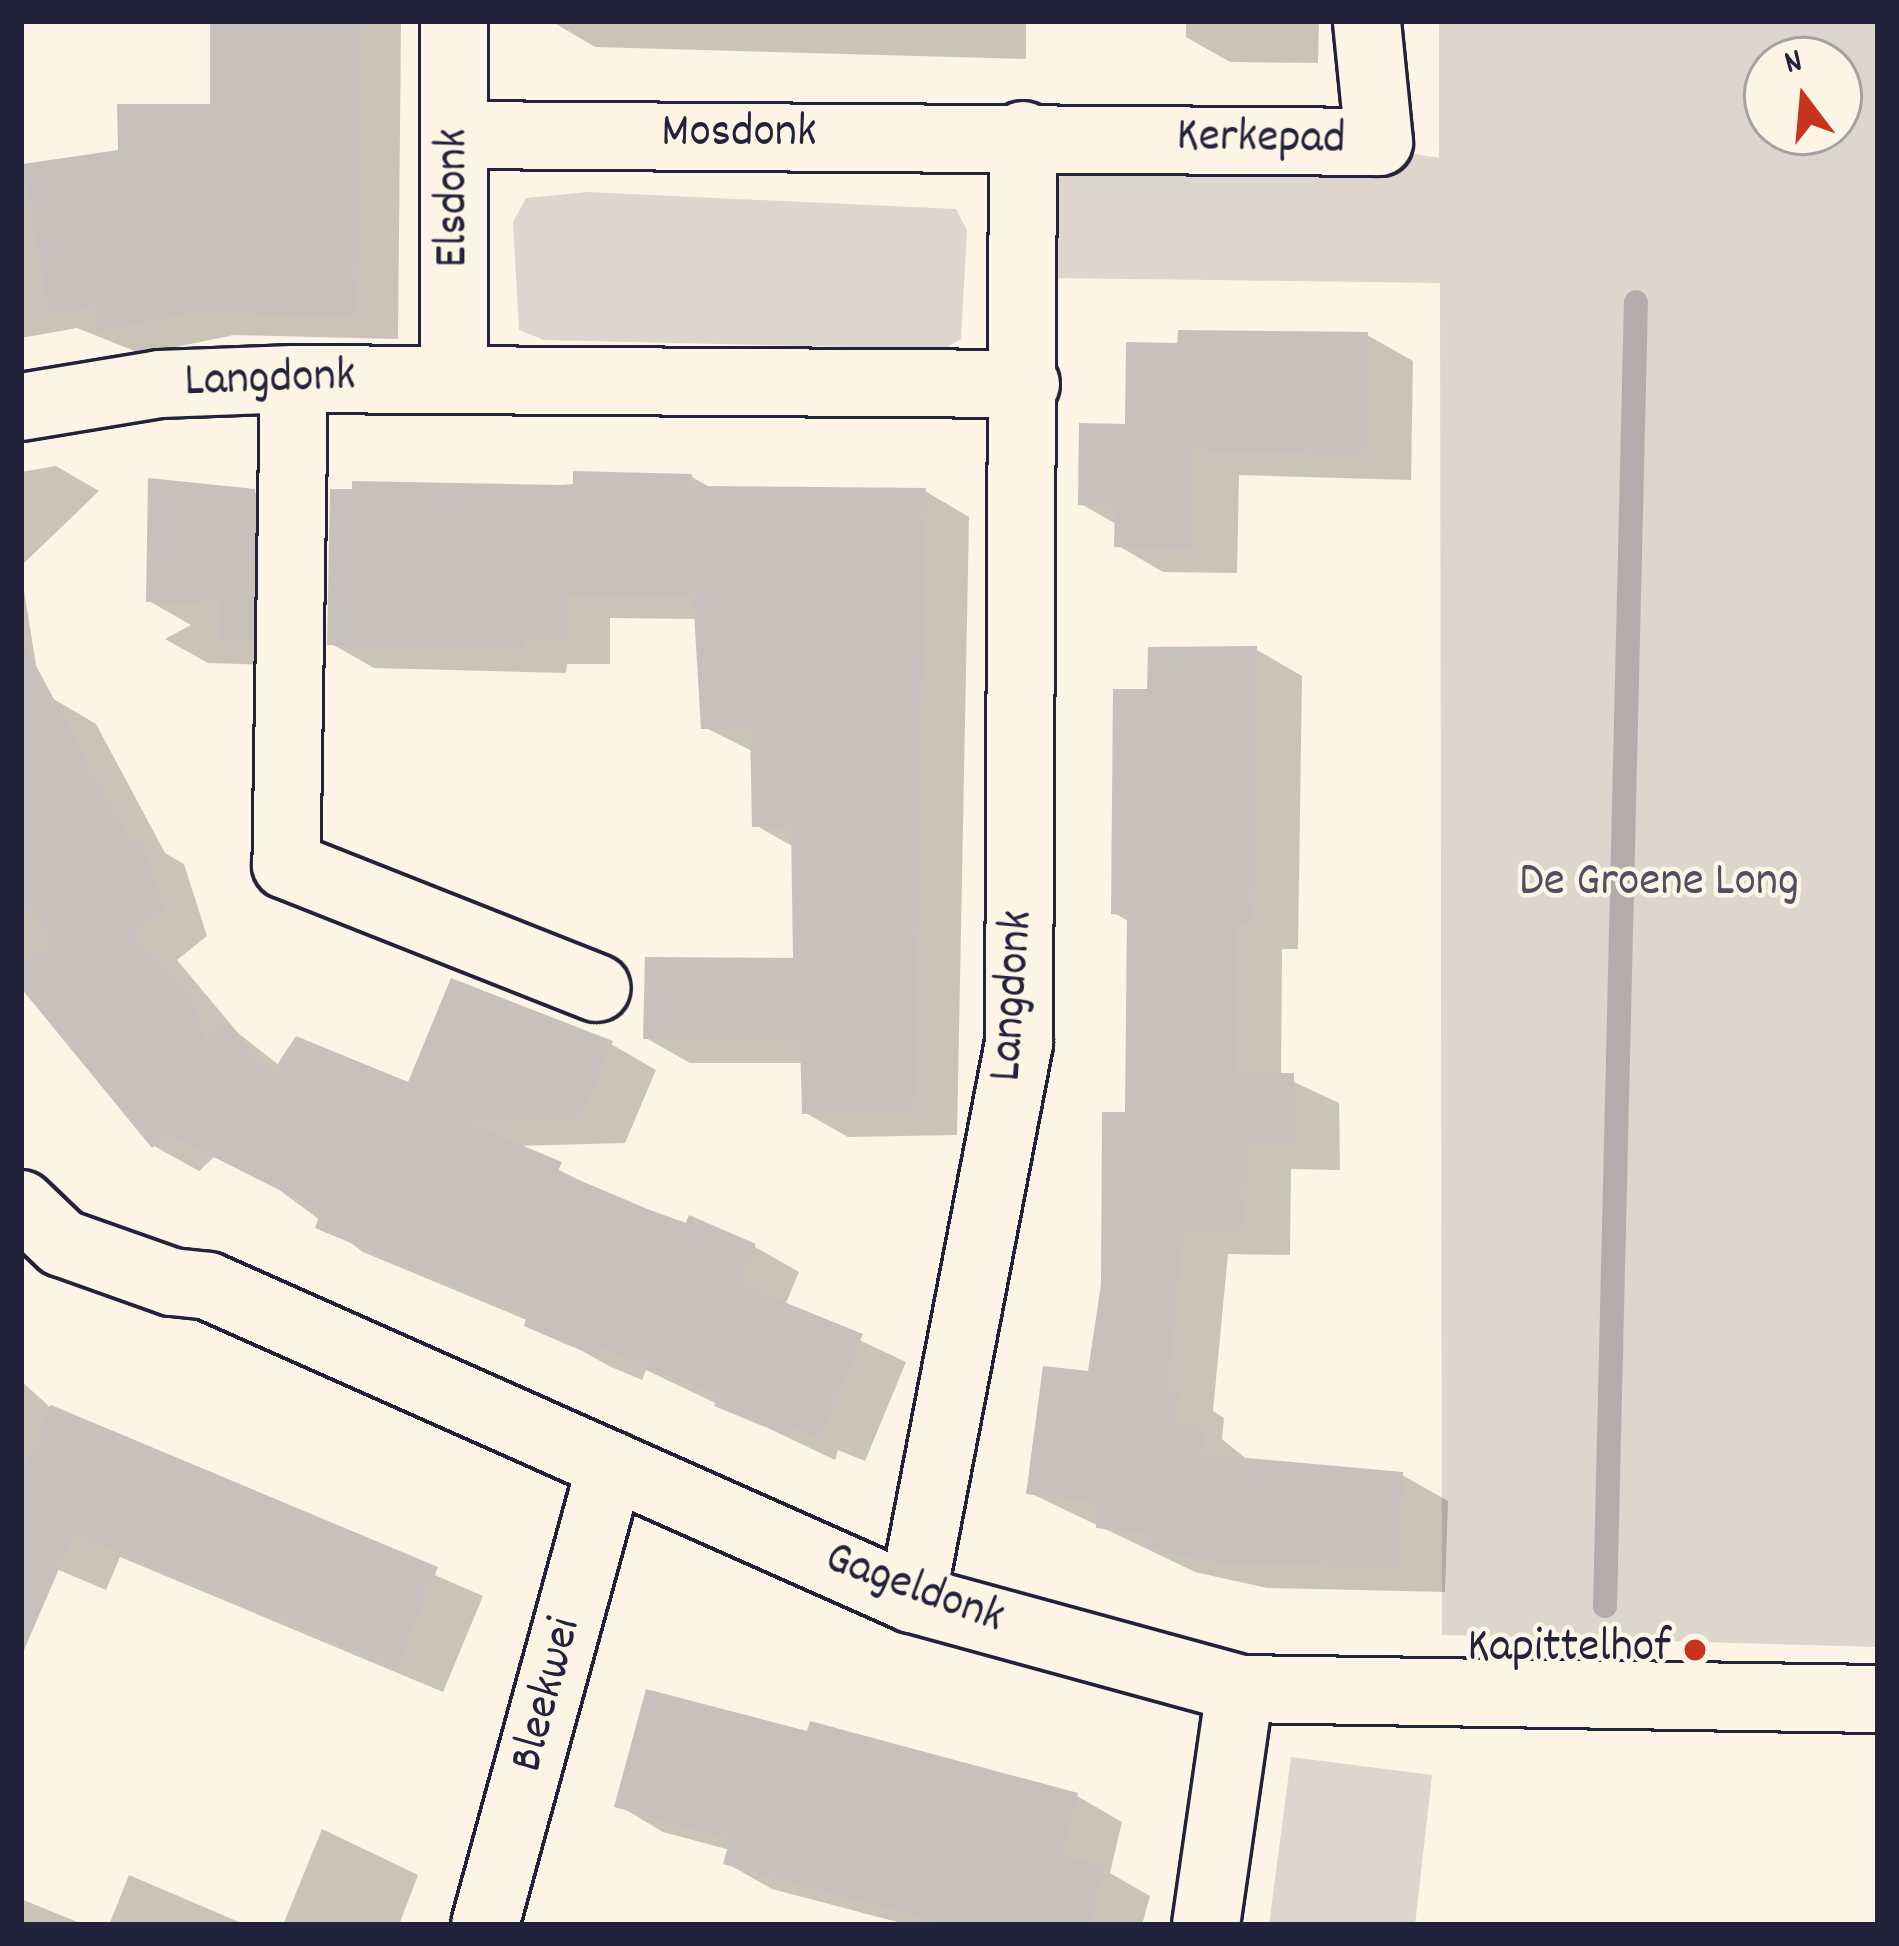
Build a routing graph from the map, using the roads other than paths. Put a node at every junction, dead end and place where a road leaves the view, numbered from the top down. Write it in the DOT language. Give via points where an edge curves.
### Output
graph roads {
  1 [pos="454,21"];
  2 [pos="1366,21"];
  3 [pos="456,135"];
  4 [pos="1023,135"];
  5 [pos="454,376"];
  6 [pos="294,380"];
  7 [pos="1025,384"];
  8 [pos="21,407"];
  9 [pos="596,988"];
  10 [pos="21,1204"];
  11 [pos="611,1466"];
  12 [pos="912,1599"];
  13 [pos="1240,1689"];
  14 [pos="1878,1699"];
  15 [pos="485,1925"];
  16 [pos="1206,1925"];
  1 -- 3 [label="street, Elsdonk"];
  2 -- 4 [label="street, Kerkepad" via="1379,142"];
  3 -- 4 [label="street, Mosdonk"];
  3 -- 5 [label="street, Elsdonk"];
  4 -- 7 [label="street, Langdonk"];
  5 -- 6 [label="street, Langdonk"];
  5 -- 7 [label="street, Langdonk"];
  6 -- 8 [label="street, Langdonk" via="160,384"];
  6 -- 9 [label="street" via="286,865"];
  7 -- 12 [label="street, Langdonk" via="1019,1043"];
  10 -- 11 [label="street, Gageldonk" via="62,1243 172,1282 208,1286"];
  11 -- 12 [label="street, Gageldonk"];
  11 -- 15 [label="street, Bleekwei"];
  12 -- 13 [label="street, Gageldonk"];
  13 -- 14 [label="street, Gageldonk"];
  13 -- 16 [label="street"];
}
